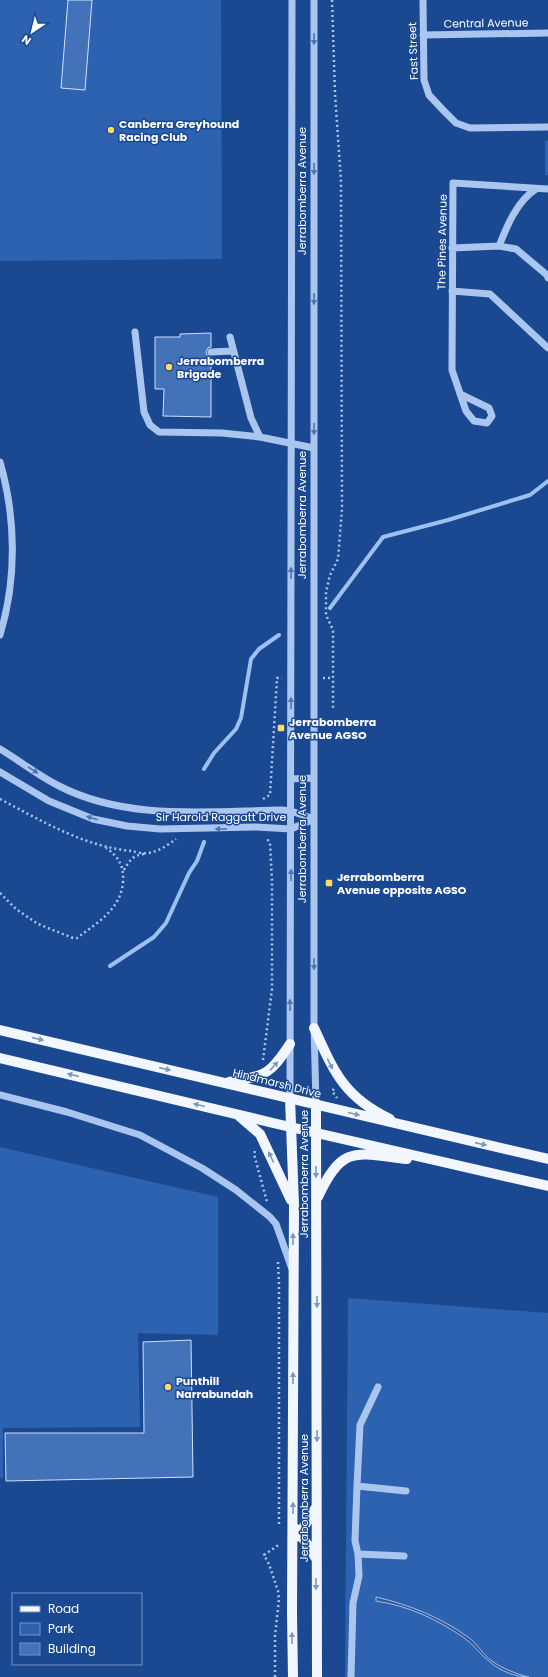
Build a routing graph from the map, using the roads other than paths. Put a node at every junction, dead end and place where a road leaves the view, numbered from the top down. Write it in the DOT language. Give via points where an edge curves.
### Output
graph roads {
  1 [pos="292,0"];
  2 [pos="314,0"];
  3 [pos="423,0"];
  4 [pos="548,33"];
  5 [pos="423,35"];
  6 [pos="548,127"];
  7 [pos="536,189"];
  8 [pos="548,189"];
  9 [pos="499,246"];
  10 [pos="452,248"];
  11 [pos="548,278"];
  12 [pos="452,291"];
  13 [pos="135,332"];
  14 [pos="230,337"];
  15 [pos="548,348"];
  16 [pos="233,351"];
  17 [pos="211,352"];
  18 [pos="460,394"];
  19 [pos="260,437"];
  20 [pos="291,444"];
  21 [pos="314,448"];
  22 [pos="0,462"];
  23 [pos="0,635"];
  24 [pos="0,749"];
  25 [pos="0,772"];
  26 [pos="314,778"];
  27 [pos="291,779"];
  28 [pos="291,811"];
  29 [pos="314,819"];
  30 [pos="291,829"];
  31 [pos="314,1028"];
  32 [pos="0,1030"];
  33 [pos="290,1044"];
  34 [pos="0,1058"];
  35 [pos="226,1083"];
  36 [pos="0,1095"];
  37 [pos="290,1098"];
  38 [pos="316,1105"];
  39 [pos="237,1115"];
  40 [pos="404,1126"];
  41 [pos="291,1128"];
  42 [pos="316,1132"];
  43 [pos="548,1159"];
  44 [pos="461,1166"];
  45 [pos="548,1186"];
  46 [pos="316,1200"];
  47 [pos="294,1205"];
  48 [pos="293,1273"];
  49 [pos="378,1387"];
  50 [pos="357,1486"];
  51 [pos="406,1491"];
  52 [pos="316,1507"];
  53 [pos="295,1533"];
  54 [pos="358,1554"];
  55 [pos="404,1556"];
  56 [pos="316,1559"];
  57 [pos="293,1677"];
  58 [pos="317,1677"];
  59 [pos="351,1677"];
  1 -- 20 [label="street, Jerrabomberra Avenue"];
  2 -- 21 [label="street, Jerrabomberra Avenue, one-way"];
  3 -- 5 [label="street, Fast Street"];
  4 -- 5 [label="street, Central Avenue"];
  5 -- 6 [label="street, Fast Street" via="424,80 428,95 456,123 470,128"];
  7 -- 8 [label="street, The Pines Avenue"];
  7 -- 9 [label="street" via="527,195 506,228"];
  7 -- 10 [label="street, The Pines Avenue" via="453,183"];
  9 -- 10 [label="street"];
  9 -- 11 [label="street" via="516,249"];
  10 -- 12 [label="street, The Pines Avenue"];
  12 -- 15 [label="street" via="490,294"];
  12 -- 18 [label="street, The Pines Avenue" via="452,370"];
  13 -- 19 [label="street" via="144,412 150,425 159,432 222,432"];
  14 -- 16 [label="street"];
  16 -- 17 [label="street"];
  16 -- 19 [label="street" via="251,418"];
  18 -- 18 [label="street, The Pines Avenue" via="489,408 492,416 487,423 474,421 466,411"];
  19 -- 20 [label="street"];
  20 -- 21 [label="street"];
  27 -- 20 [label="street, Jerrabomberra Avenue, one-way"];
  21 -- 26 [label="street, Jerrabomberra Avenue"];
  22 -- 23 [label="street" via="8,494 12,530 12,567 9,598"];
  24 -- 28 [label="street, Sir Harold Raggatt Drive, one-way" via="60,787 100,802 158,812"];
  30 -- 25 [label="street, Sir Harold Raggatt Drive, one-way" via="160,829 127,826 93,819 48,801"];
  26 -- 27 [label="street"];
  26 -- 29 [label="street, Jerrabomberra Avenue"];
  27 -- 28 [label="street, Jerrabomberra Avenue"];
  28 -- 29 [label="street, Sir Harold Raggatt Drive"];
  28 -- 30 [label="street, Jerrabomberra Avenue"];
  29 -- 30 [label="street, Sir Harold Raggatt Drive"];
  29 -- 31 [label="street, Jerrabomberra Avenue, one-way"];
  33 -- 30 [label="street, Jerrabomberra Avenue, one-way"];
  31 -- 38 [label="street, Jerrabomberra Avenue"];
  31 -- 40 [label="main road, one-way" via="340,1080 364,1104"];
  32 -- 35 [label="main road, Hindmarsh Drive, one-way"];
  35 -- 33 [label="main road, one-way" via="265,1074 280,1060"];
  33 -- 37 [label="street, Jerrabomberra Avenue"];
  39 -- 34 [label="main road, one-way"];
  35 -- 37 [label="main road, Hindmarsh Drive"];
  36 -- 48 [label="street" via="67,1112 140,1135 202,1168 236,1190 270,1217 276,1224"];
  37 -- 38 [label="main road, Hindmarsh Drive"];
  37 -- 41 [label="main road, Jerrabomberra Avenue"];
  38 -- 40 [label="main road, Hindmarsh Drive, one-way"];
  38 -- 42 [label="main road, Jerrabomberra Avenue"];
  39 -- 41 [label="main road"];
  47 -- 39 [label="main road, one-way" via="260,1134"];
  40 -- 43 [label="main road, Hindmarsh Drive, one-way"];
  41 -- 42 [label="main road"];
  41 -- 47 [label="main road, Jerrabomberra Avenue"];
  42 -- 44 [label="main road"];
  42 -- 46 [label="main road, Jerrabomberra Avenue, one-way"];
  44 -- 45 [label="main road"];
  44 -- 46 [label="main road" via="355,1155 343,1160 332,1170"];
  46 -- 52 [label="main road, Jerrabomberra Avenue, one-way"];
  48 -- 47 [label="main road, Jerrabomberra Avenue, one-way"];
  53 -- 48 [label="main road, Jerrabomberra Avenue, one-way"];
  49 -- 50 [label="street" via="360,1425"];
  50 -- 51 [label="street"];
  50 -- 54 [label="street" via="355,1541"];
  52 -- 53 [label="main road"];
  52 -- 56 [label="main road, Jerrabomberra Avenue"];
  53 -- 56 [label="main road"];
  57 -- 53 [label="main road, Jerrabomberra Avenue, one-way"];
  54 -- 55 [label="street"];
  54 -- 59 [label="street" via="359,1576 353,1603"];
  56 -- 58 [label="main road, Jerrabomberra Avenue, one-way"];
}
